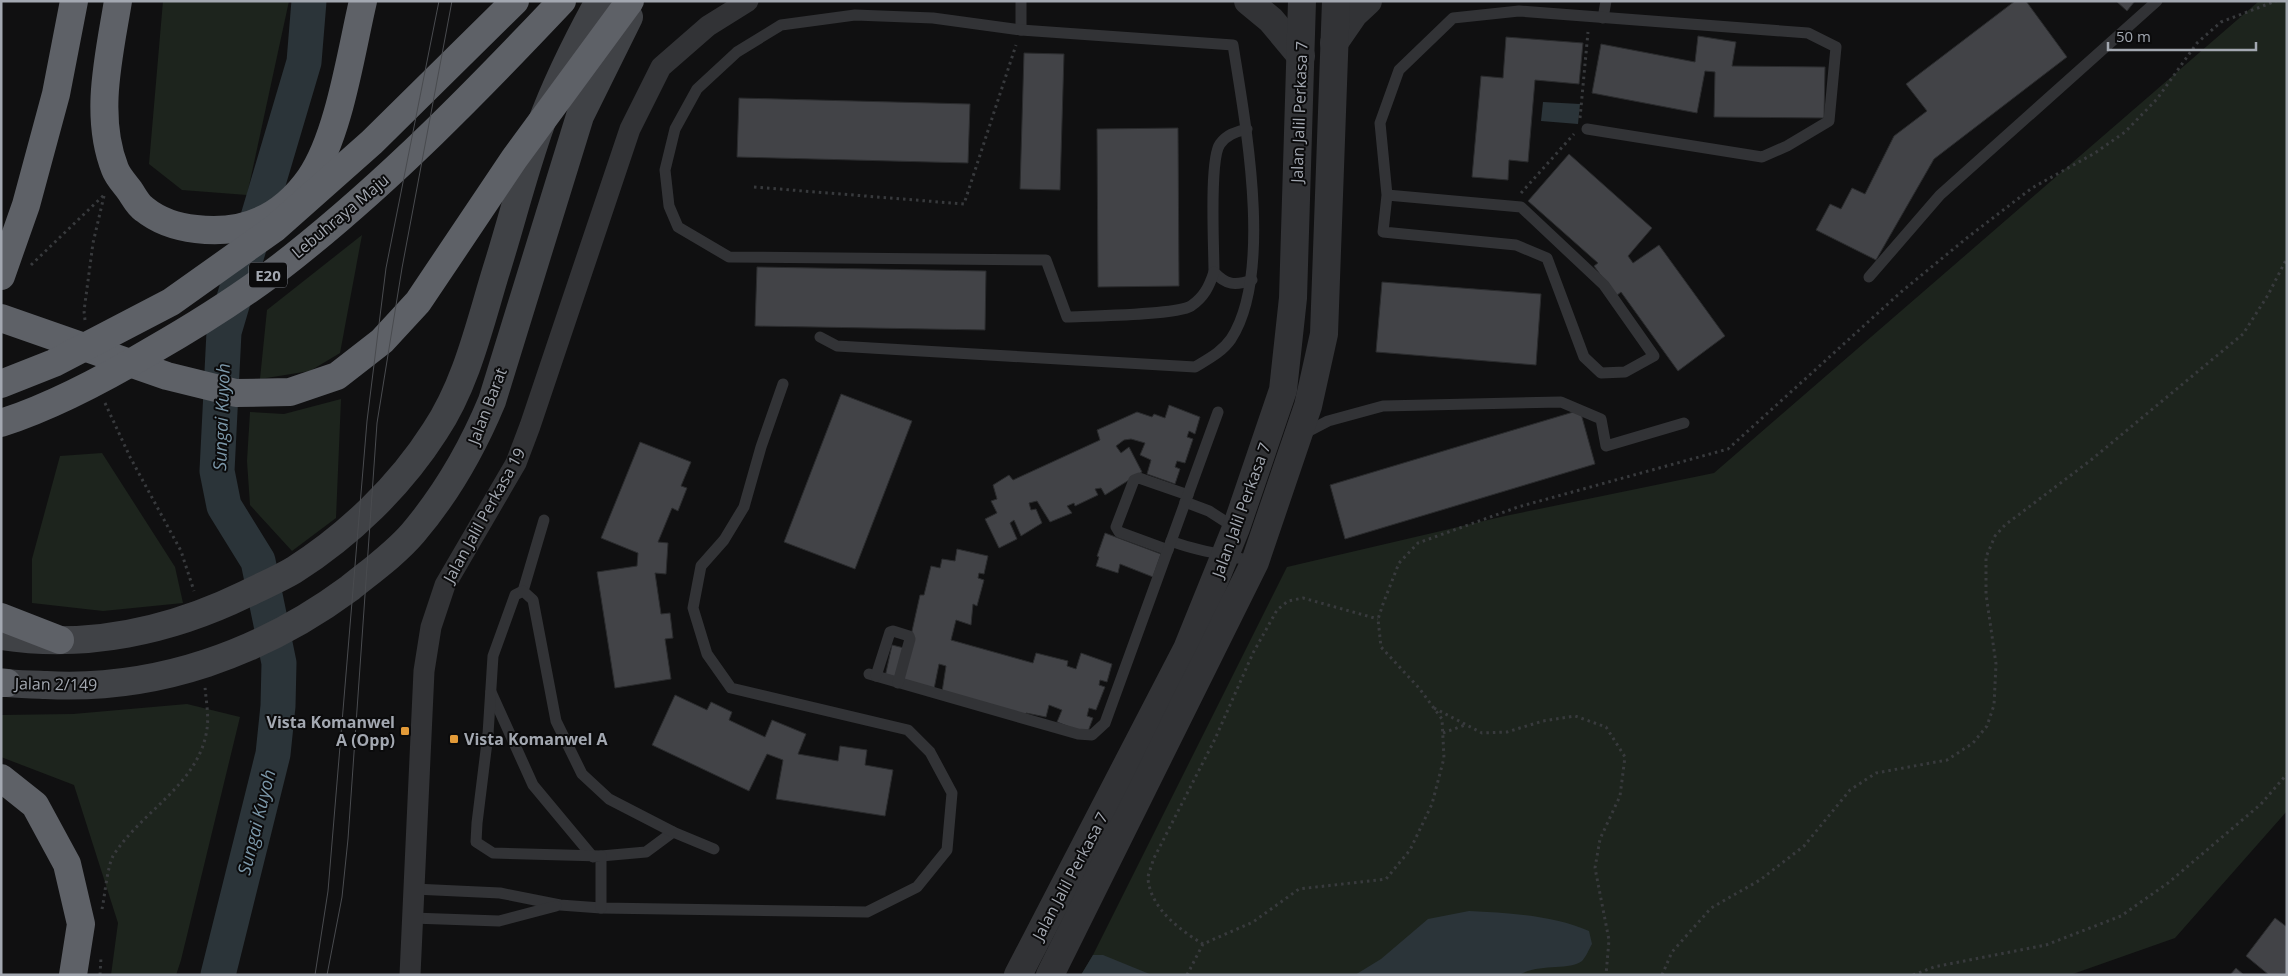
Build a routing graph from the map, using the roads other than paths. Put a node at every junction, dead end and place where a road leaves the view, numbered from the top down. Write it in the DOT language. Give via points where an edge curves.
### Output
graph roads {
  1 [pos="74,1"];
  2 [pos="118,1"];
  3 [pos="363,1"];
  4 [pos="515,1"];
  5 [pos="562,1"];
  6 [pos="599,1"];
  7 [pos="630,1"];
  8 [pos="638,1"];
  9 [pos="748,1"];
  10 [pos="1021,1"];
  11 [pos="1248,1"];
  12 [pos="1302,1"];
  13 [pos="1336,1"];
  14 [pos="1368,1"];
  15 [pos="1606,1"];
  16 [pos="2158,1"];
  17 [pos="1603,18"];
  18 [pos="1021,30"];
  19 [pos="1334,43"];
  20 [pos="1301,56"];
  21 [pos="1247,129"];
  22 [pos="1583,129"];
  23 [pos="1387,195"];
  24 [pos="1214,272"];
  25 [pos="1,276"];
  26 [pos="1868,277"];
  27 [pos="1252,280"];
  28 [pos="1,318"];
  29 [pos="820,336"];
  30 [pos="1,384"];
  31 [pos="784,384"];
  32 [pos="1218,412"];
  33 [pos="1,423"];
  34 [pos="1684,423"];
  35 [pos="1297,437"];
  36 [pos="1187,499"];
  37 [pos="544,520"];
  38 [pos="1250,539"];
  39 [pos="1170,546"];
  40 [pos="1226,554"];
  41 [pos="524,592"];
  42 [pos="1,617"];
  43 [pos="1,636"];
  44 [pos="60,640"];
  45 [pos="170,675"];
  46 [pos="3,683"];
  47 [pos="898,683"];
  48 [pos="491,691"];
  49 [pos="1,778"];
  50 [pos="673,832"];
  51 [pos="714,849"];
  52 [pos="597,856"];
  53 [pos="414,889"];
  54 [pos="560,905"];
  55 [pos="602,908"];
  56 [pos="412,918"];
  57 [pos="73,975"];
  58 [pos="410,975"];
  59 [pos="1018,975"];
  60 [pos="1050,975"];
  1 -- 25 [label="highway" via="56,94 26,205"];
  2 -- 3 [label="highway" via="106,73 105,134 116,171 143,209 173,226 207,230 234,230 261,222 286,205 310,178 332,132"];
  4 -- 30 [label="highway, Lebuhraya Maju / E20" via="372,142 275,228 170,302 54,363"];
  5 -- 33 [label="highway, Lebuhraya Maju / E20" via="387,178 292,258 191,328 112,374 26,415"];
  6 -- 44 [label="main road, Jalan Barat" via="573,49 541,125 464,375 436,430 404,475 329,545 292,571 216,609 162,628 93,639"];
  7 -- 28 [label="highway" via="514,159 418,302 382,341 337,376 290,392 236,392 167,376"];
  8 -- 45 [label="main road, Jalan Barat" via="580,116 486,417 451,483 412,534 373,570 318,611 239,653"];
  9 -- 53 [label="street, Jalan Jalil Perkasa 19" via="708,26 661,67 630,129 516,463 445,585 431,627 424,671"];
  10 -- 18 [label="lane"];
  11 -- 20 [label="street" via="1271,20"];
  12 -- 20 [label="street, Jalan Jalil Perkasa 7"];
  13 -- 19 [label="street, Jalan Jalil Perkasa 7"];
  14 -- 19 [label="street" via="1354,14"];
  15 -- 17 [label="lane"];
  16 -- 26 [label="lane" via="1940,195"];
  17 -- 22 [label="lane" via="1808,33 1836,47 1830,121 1762,157"];
  17 -- 23 [label="lane" via="1519,11 1453,18 1399,70 1380,124"];
  18 -- 21 [label="lane" via="1233,45"];
  18 -- 24 [label="lane" via="933,18 855,15 781,25 737,52 697,89 675,129 665,170 668,206 678,228 729,257 1046,260 1066,317 1143,314 1189,307 1207,292"];
  19 -- 35 [label="street, Jalan Jalil Perkasa 7" via="1324,334"];
  20 -- 38 [label="street, Jalan Jalil Perkasa 7" via="1294,298 1283,390"];
  21 -- 24 [label="lane" via="1231,133 1219,145 1214,169"];
  21 -- 27 [label="lane" via="1253,208"];
  23 -- 23 [label="lane" via="1521,207 1604,285 1654,356 1625,372 1602,373 1584,357 1547,258 1516,244 1383,232"];
  24 -- 27 [label="lane" via="1230,284"];
  27 -- 29 [label="lane" via="1243,313 1230,339 1216,354 1195,367 837,346"];
  31 -- 55 [label="lane" via="744,507 724,540 701,566 693,608 708,654 731,688 908,730 930,752 952,793 947,850 917,888 867,912"];
  32 -- 36 [label="lane"];
  34 -- 35 [label="lane" via="1606,446 1601,419 1560,402 1383,406 1328,421"];
  35 -- 38 [label="street, Jalan Jalil Perkasa 7"];
  36 -- 38 [label="lane"];
  36 -- 39 [label="lane"];
  36 -- 39 [label="lane" via="1139,478 1134,480 1116,527 1120,532"];
  37 -- 41 [label="lane"];
  38 -- 40 [label="street, Jalan Jalil Perkasa 7"];
  38 -- 60 [label="street, Jalan Jalil Perkasa 7"];
  39 -- 40 [label="lane"];
  39 -- 47 [label="lane" via="1105,723 1092,735 1078,734"];
  40 -- 59 [label="street, Jalan Jalil Perkasa 7" via="1187,650"];
  41 -- 48 [label="lane" via="515,595 504,620 493,656"];
  41 -- 50 [label="lane" via="533,600 556,721 582,774 609,799"];
  42 -- 44 [label="highway"];
  43 -- 44 [label="main road"];
  45 -- 46 [label="main road, Jalan 2/149" via="88,687"];
  47 -- 47 [label="lane" via="872,675 893,631 910,639"];
  48 -- 52 [label="lane" via="533,785"];
  48 -- 52 [label="lane" via="476,842 492,853"];
  49 -- 57 [label="highway" via="35,806 68,864 81,924"];
  50 -- 51 [label="lane"];
  50 -- 52 [label="lane" via="646,852"];
  52 -- 55 [label="lane"];
  53 -- 54 [label="lane" via="500,893"];
  53 -- 56 [label="street, Jalan Jalil Perkasa 19"];
  54 -- 55 [label="lane"];
  54 -- 56 [label="lane" via="499,921"];
  56 -- 58 [label="street, Jalan Jalil Perkasa 19"];
}
